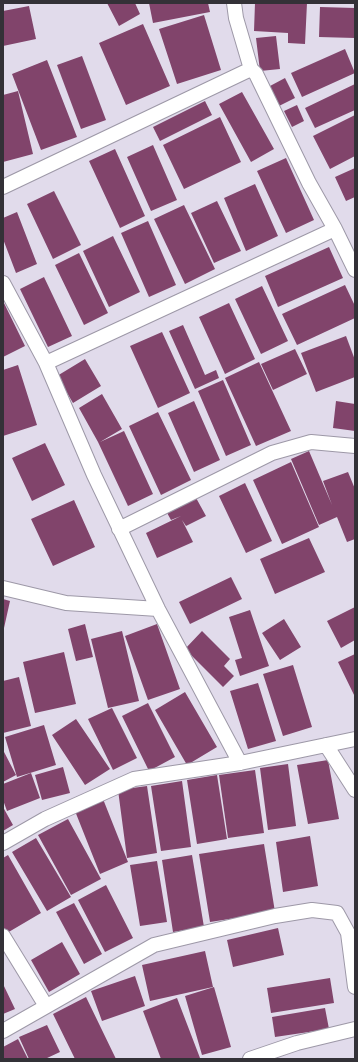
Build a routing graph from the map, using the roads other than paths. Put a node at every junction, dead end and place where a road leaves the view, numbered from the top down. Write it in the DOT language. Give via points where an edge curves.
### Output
graph roads {
  1 [pos="234,3"];
  2 [pos="251,69"];
  3 [pos="3,187"];
  4 [pos="335,229"];
  5 [pos="355,270"];
  6 [pos="3,282"];
  7 [pos="46,363"];
  8 [pos="355,446"];
  9 [pos="119,528"];
  10 [pos="3,588"];
  11 [pos="158,609"];
  12 [pos="355,739"];
  13 [pos="326,745"];
  14 [pos="240,763"];
  15 [pos="355,790"];
  16 [pos="3,843"];
  17 [pos="3,936"];
  18 [pos="355,987"];
  19 [pos="46,1006"];
  20 [pos="355,1029"];
  21 [pos="3,1031"];
  22 [pos="250,1059"];
  1 -- 2 [label="street"];
  2 -- 3 [label="street"];
  2 -- 4 [label="street" via="256,74 309,183"];
  4 -- 5 [label="street"];
  4 -- 7 [label="street"];
  6 -- 7 [label="street"];
  7 -- 9 [label="street"];
  8 -- 9 [label="street" via="311,442 272,453"];
  9 -- 11 [label="street"];
  10 -- 11 [label="street" via="66,602"];
  11 -- 14 [label="street"];
  12 -- 13 [label="street"];
  13 -- 14 [label="street"];
  13 -- 15 [label="street"];
  14 -- 16 [label="street" via="134,779 45,819"];
  17 -- 19 [label="street"];
  18 -- 19 [label="street" via="348,933 337,913 312,910 275,916 154,945"];
  19 -- 21 [label="street"];
  20 -- 22 [label="street" via="296,1043"];
}
